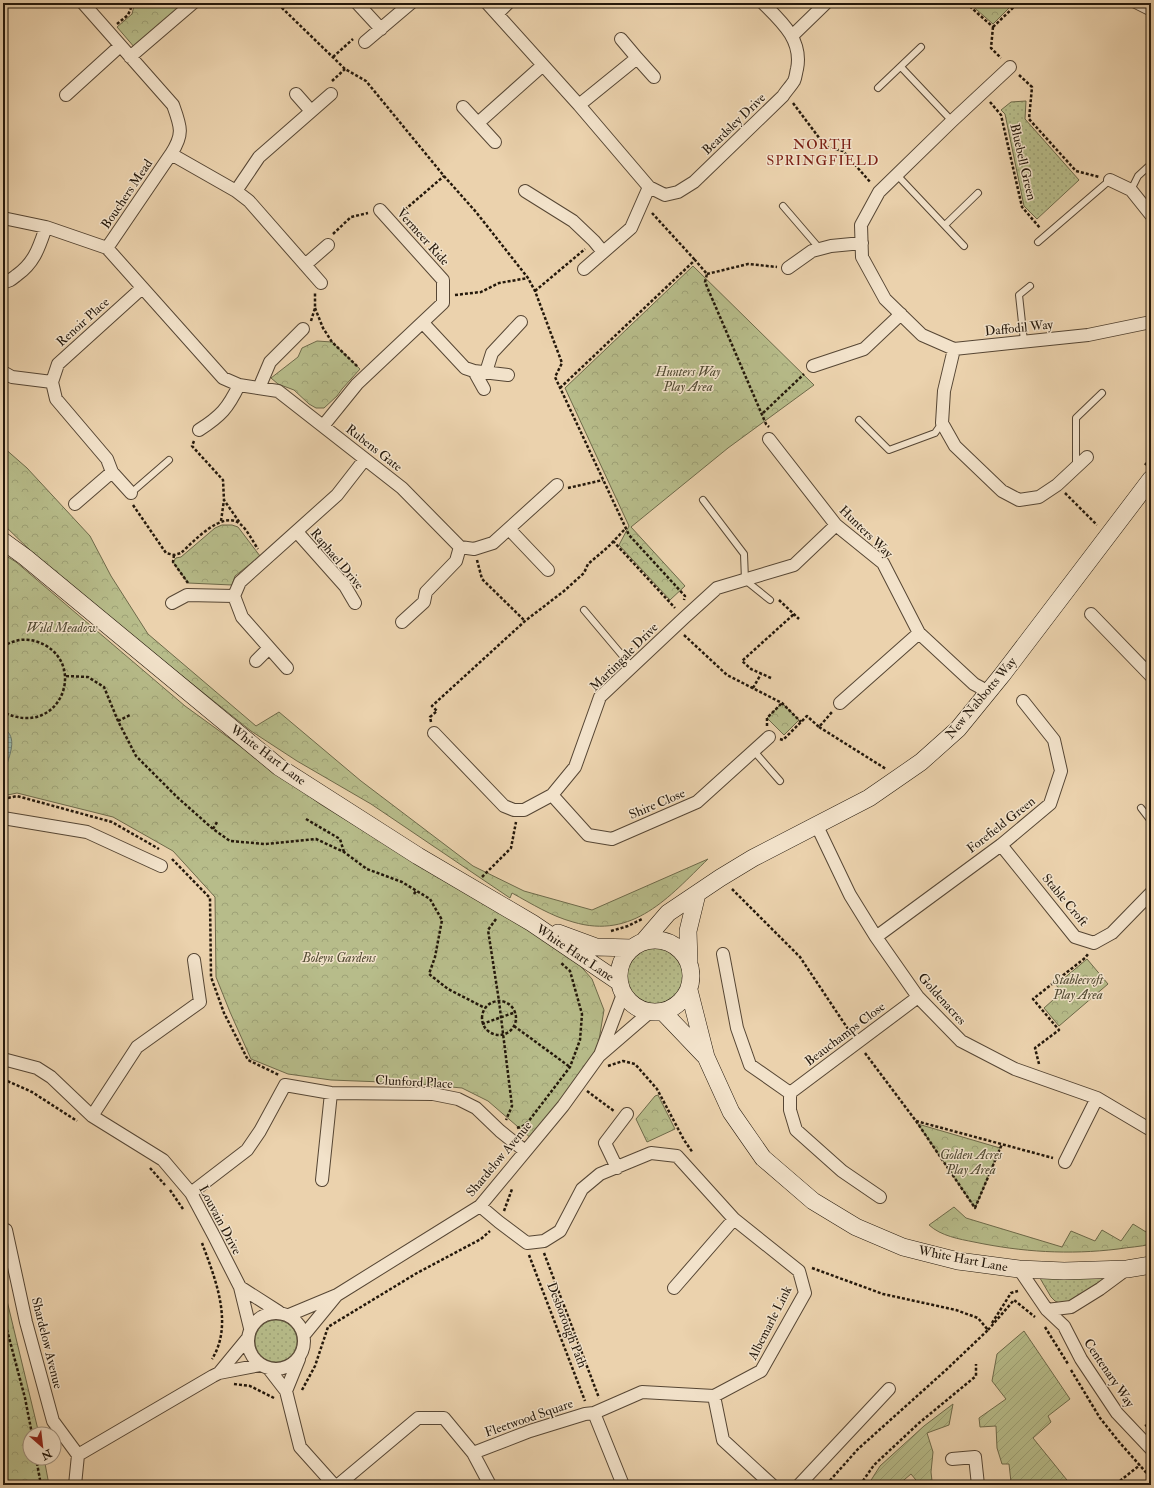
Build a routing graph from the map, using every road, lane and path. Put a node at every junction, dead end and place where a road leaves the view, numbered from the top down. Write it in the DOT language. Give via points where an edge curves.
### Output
graph roads {
  1 [pos="83,3"];
  2 [pos="133,3"];
  3 [pos="193,3"];
  4 [pos="273,3"];
  5 [pos="357,3"];
  6 [pos="411,3"];
  7 [pos="487,3"];
  8 [pos="508,3"];
  9 [pos="763,3"];
  10 [pos="826,3"];
  11 [pos="966,3"];
  12 [pos="1018,3"];
  13 [pos="1131,3"];
  14 [pos="1151,12"];
  15 [pos="496,14"];
  16 [pos="993,27"];
  17 [pos="381,28"];
  18 [pos="108,32"];
  19 [pos="792,36"];
  20 [pos="621,39"];
  21 [pos="365,42"];
  22 [pos="120,46"];
  23 [pos="922,47"];
  24 [pos="130,57"];
  25 [pos="333,57"];
  26 [pos="637,58"];
  27 [pos="543,65"];
  28 [pos="901,67"];
  29 [pos="1010,67"];
  30 [pos="654,77"];
  31 [pos="878,88"];
  32 [pos="982,93"];
  33 [pos="296,94"];
  34 [pos="331,94"];
  35 [pos="66,95"];
  36 [pos="783,96"];
  37 [pos="579,105"];
  38 [pos="464,107"];
  39 [pos="311,111"];
  40 [pos="952,121"];
  41 [pos="478,124"];
  42 [pos="495,142"];
  43 [pos="170,154"];
  44 [pos="1151,164"];
  45 [pos="897,175"];
  46 [pos="444,176"];
  47 [pos="1110,180"];
  48 [pos="649,187"];
  49 [pos="1131,190"];
  50 [pos="236,191"];
  51 [pos="525,191"];
  52 [pos="879,192"];
  53 [pos="978,194"];
  54 [pos="642,203"];
  55 [pos="783,206"];
  56 [pos="380,210"];
  57 [pos="1151,215"];
  58 [pos="3,218"];
  59 [pos="391,222"];
  60 [pos="945,225"];
  61 [pos="46,227"];
  62 [pos="1046,235"];
  63 [pos="594,241"];
  64 [pos="1038,242"];
  65 [pos="862,243"];
  66 [pos="328,245"];
  67 [pos="964,246"];
  68 [pos="107,248"];
  69 [pos="820,249"];
  70 [pos="603,252"];
  71 [pos="695,260"];
  72 [pos="305,265"];
  73 [pos="788,268"];
  74 [pos="584,269"];
  75 [pos="707,274"];
  76 [pos="528,278"];
  77 [pos="3,282"];
  78 [pos="321,283"];
  79 [pos="1030,286"];
  80 [pos="142,288"];
  81 [pos="535,292"];
  82 [pos="444,297"];
  83 [pos="315,308"];
  84 [pos="900,314"];
  85 [pos="521,322"];
  86 [pos="1151,322"];
  87 [pos="423,323"];
  88 [pos="303,329"];
  89 [pos="1024,341"];
  90 [pos="954,349"];
  91 [pos="813,366"];
  92 [pos="3,372"];
  93 [pos="480,372"];
  94 [pos="367,375"];
  95 [pos="508,375"];
  96 [pos="52,382"];
  97 [pos="239,385"];
  98 [pos="260,388"];
  99 [pos="560,388"];
  100 [pos="484,389"];
  101 [pos="1102,393"];
  102 [pos="859,420"];
  103 [pos="942,424"];
  104 [pos="323,426"];
  105 [pos="199,430"];
  106 [pos="769,439"];
  107 [pos="1087,457"];
  108 [pos="1151,458"];
  109 [pos="365,459"];
  110 [pos="170,460"];
  111 [pos="1076,468"];
  112 [pos="112,472"];
  113 [pos="1149,476"];
  114 [pos="603,480"];
  115 [pos="557,485"];
  116 [pos="1057,486"];
  117 [pos="131,493"];
  118 [pos="224,500"];
  119 [pos="704,500"];
  120 [pos="75,504"];
  121 [pos="133,505"];
  122 [pos="1101,520"];
  123 [pos="221,521"];
  124 [pos="240,523"];
  125 [pos="836,525"];
  126 [pos="626,528"];
  127 [pos="509,529"];
  128 [pos="296,532"];
  129 [pos="3,534"];
  130 [pos="3,541"];
  131 [pos="613,542"];
  132 [pos="460,547"];
  133 [pos="474,549"];
  134 [pos="174,555"];
  135 [pos="25,557"];
  136 [pos="266,559"];
  137 [pos="548,570"];
  138 [pos="745,580"];
  139 [pos="196,583"];
  140 [pos="234,596"];
  141 [pos="770,600"];
  142 [pos="172,603"];
  143 [pos="355,603"];
  144 [pos="584,610"];
  145 [pos="794,614"];
  146 [pos="1091,614"];
  147 [pos="684,618"];
  148 [pos="525,621"];
  149 [pos="402,622"];
  150 [pos="674,626"];
  151 [pos="919,633"];
  152 [pos="3,647"];
  153 [pos="270,648"];
  154 [pos="256,661"];
  155 [pos="632,667"];
  156 [pos="287,668"];
  157 [pos="761,674"];
  158 [pos="66,676"];
  159 [pos="1151,676"];
  160 [pos="771,678"];
  161 [pos="753,688"];
  162 [pos="989,692"];
  163 [pos="1023,702"];
  164 [pos="782,703"];
  165 [pos="840,703"];
  166 [pos="3,712"];
  167 [pos="130,715"];
  168 [pos="118,721"];
  169 [pos="801,722"];
  170 [pos="819,727"];
  171 [pos="434,733"];
  172 [pos="769,737"];
  173 [pos="753,750"];
  174 [pos="880,773"];
  175 [pos="780,781"];
  176 [pos="552,795"];
  177 [pos="3,799"];
  178 [pos="1141,808"];
  179 [pos="514,810"];
  180 [pos="3,818"];
  181 [pos="306,819"];
  182 [pos="1151,821"];
  183 [pos="217,822"];
  184 [pos="817,826"];
  185 [pos="213,829"];
  186 [pos="1001,845"];
  187 [pos="162,851"];
  188 [pos="344,852"];
  189 [pos="168,855"];
  190 [pos="161,866"];
  191 [pos="479,879"];
  192 [pos="729,886"];
  193 [pos="416,891"];
  194 [pos="1151,893"];
  195 [pos="414,894"];
  196 [pos="697,894"];
  197 [pos="645,918"];
  198 [pos="502,922"];
  199 [pos="532,923"];
  200 [pos="608,932"];
  201 [pos="876,937"];
  202 [pos="1094,943"];
  203 [pos="638,945"];
  204 [pos="723,954"];
  205 [pos="194,960"];
  206 [pos="558,961"];
  207 [pos="689,962"];
  208 [pos="621,988"];
  209 [pos="689,990"];
  210 [pos="918,997"];
  211 [pos="499,1001"];
  212 [pos="485,1008"];
  213 [pos="516,1012"];
  214 [pos="657,1012"];
  215 [pos="501,1017"];
  216 [pos="482,1024"];
  217 [pos="514,1026"];
  218 [pos="503,1035"];
  219 [pos="857,1042"];
  220 [pos="599,1056"];
  221 [pos="706,1057"];
  222 [pos="3,1059"];
  223 [pos="570,1067"];
  224 [pos="280,1075"];
  225 [pos="1041,1078"];
  226 [pos="3,1079"];
  227 [pos="588,1092"];
  228 [pos="331,1093"];
  229 [pos="790,1093"];
  230 [pos="1097,1098"];
  231 [pos="500,1115"];
  232 [pos="92,1116"];
  233 [pos="626,1116"];
  234 [pos="506,1120"];
  235 [pos="916,1121"];
  236 [pos="80,1122"];
  237 [pos="1151,1130"];
  238 [pos="500,1131"];
  239 [pos="1002,1144"];
  240 [pos="525,1151"];
  241 [pos="1065,1162"];
  242 [pos="145,1163"];
  243 [pos="617,1168"];
  244 [pos="322,1180"];
  245 [pos="191,1192"];
  246 [pos="880,1197"];
  247 [pos="480,1206"];
  248 [pos="186,1212"];
  249 [pos="734,1219"];
  250 [pos="494,1227"];
  251 [pos="6,1230"];
  252 [pos="200,1238"];
  253 [pos="544,1241"];
  254 [pos="527,1243"];
  255 [pos="1151,1265"];
  256 [pos="1019,1269"];
  257 [pos="1127,1269"];
  258 [pos="240,1288"];
  259 [pos="674,1288"];
  260 [pos="1022,1290"];
  261 [pos="337,1295"];
  262 [pos="1031,1309"];
  263 [pos="1047,1310"];
  264 [pos="284,1313"];
  265 [pos="3,1315"];
  266 [pos="1034,1315"];
  267 [pos="1038,1320"];
  268 [pos="1043,1324"];
  269 [pos="249,1333"];
  270 [pos="304,1335"];
  271 [pos="301,1355"];
  272 [pos="212,1360"];
  273 [pos="976,1364"];
  274 [pos="265,1367"];
  275 [pos="219,1374"];
  276 [pos="233,1384"];
  277 [pos="890,1389"];
  278 [pos="286,1391"];
  279 [pos="301,1392"];
  280 [pos="714,1396"];
  281 [pos="275,1398"];
  282 [pos="1151,1406"];
  283 [pos="607,1408"];
  284 [pos="1151,1411"];
  285 [pos="589,1414"];
  286 [pos="30,1426"];
  287 [pos="1151,1449"];
  288 [pos="473,1453"];
  289 [pos="78,1455"];
  290 [pos="952,1459"];
  291 [pos="38,1466"];
  292 [pos="1140,1466"];
  293 [pos="1151,1478"];
  294 [pos="1116,1484"];
  295 [pos="42,1485"];
  296 [pos="75,1485"];
  297 [pos="334,1485"];
  298 [pos="338,1485"];
  299 [pos="490,1485"];
  300 [pos="623,1485"];
  301 [pos="772,1485"];
  302 [pos="799,1485"];
  303 [pos="860,1485"];
  304 [pos="978,1485"];
  1 -- 18 [label="street, Bouchers Mead"];
  2 -- 18 [label="path" via="128,15"];
  3 -- 24 [label="street"];
  4 -- 25 [label="path" via="280,6"];
  5 -- 17 [label="street"];
  6 -- 17 [label="street"];
  7 -- 15 [label="street, Beardsley Drive"];
  8 -- 15 [label="street"];
  9 -- 19 [label="street, Beardsley Drive"];
  10 -- 19 [label="street"];
  11 -- 16 [label="path"];
  12 -- 16 [label="path"];
  13 -- 14 [label="lane"];
  15 -- 27 [label="street, Beardsley Drive"];
  16 -- 29 [label="path, Bluebell Green" via="991,48"];
  17 -- 21 [label="street"];
  18 -- 22 [label="street, Bouchers Mead"];
  19 -- 36 [label="street, Beardsley Drive" via="798,49 798,63 794,80"];
  20 -- 26 [label="street"];
  21 -- 25 [label="path" via="354,38"];
  22 -- 24 [label="street, Bouchers Mead"];
  22 -- 35 [label="street"];
  23 -- 28 [label="lane"];
  24 -- 43 [label="street, Bouchers Mead" via="173,105 180,123 179,142"];
  25 -- 46 [label="path" via="345,69 366,81"];
  26 -- 30 [label="street"];
  26 -- 37 [label="street"];
  27 -- 37 [label="street, Beardsley Drive"];
  27 -- 41 [label="street"];
  28 -- 31 [label="lane"];
  28 -- 40 [label="lane"];
  29 -- 32 [label="street"];
  29 -- 47 [label="path, Bluebell Green" via="1032,87 1029,119 1076,171"];
  32 -- 40 [label="street"];
  32 -- 62 [label="path, Bluebell Green" via="1000,115 1022,207"];
  33 -- 39 [label="street"];
  34 -- 39 [label="street"];
  36 -- 48 [label="street, Beardsley Drive" via="694,182 678,192 665,195"];
  36 -- 52 [label="path" via="795,105 826,147 843,151"];
  37 -- 48 [label="street, Beardsley Drive"];
  38 -- 41 [label="street"];
  39 -- 50 [label="street" via="259,157"];
  40 -- 45 [label="street"];
  41 -- 42 [label="street"];
  43 -- 50 [label="street, Bouchers Mead"];
  43 -- 68 [label="street, Bouchers Mead"];
  44 -- 49 [label="lane" via="1138,176"];
  45 -- 52 [label="street"];
  45 -- 60 [label="lane"];
  46 -- 59 [label="path"];
  46 -- 76 [label="path"];
  47 -- 49 [label="street"];
  47 -- 62 [label="lane"];
  48 -- 54 [label="street"];
  49 -- 57 [label="street"];
  50 -- 72 [label="street, Bouchers Mead" via="249,201"];
  51 -- 63 [label="street" via="574,221"];
  52 -- 65 [label="street" via="862,225"];
  53 -- 60 [label="lane"];
  54 -- 70 [label="street" via="631,228"];
  54 -- 71 [label="path"];
  55 -- 69 [label="lane"];
  56 -- 59 [label="street, Vermeer Ride"];
  56 -- 66 [label="path" via="351,218 328,239"];
  58 -- 61 [label="street, Rubens Gate"];
  59 -- 82 [label="street, Vermeer Ride" via="443,280"];
  60 -- 67 [label="lane"];
  61 -- 68 [label="street, Rubens Gate"];
  61 -- 77 [label="street" via="29,266 8,282"];
  62 -- 64 [label="lane"];
  63 -- 70 [label="street"];
  63 -- 81 [label="path"];
  65 -- 69 [label="street"];
  65 -- 84 [label="street" via="862,257 885,299"];
  66 -- 72 [label="street"];
  68 -- 80 [label="street, Rubens Gate"];
  69 -- 73 [label="street" via="812,250"];
  70 -- 74 [label="street"];
  71 -- 75 [label="path"];
  71 -- 99 [label="path"];
  72 -- 78 [label="street, Bouchers Mead"];
  73 -- 75 [label="path" via="748,264"];
  75 -- 91 [label="path" via="705,282 763,413"];
  76 -- 81 [label="path"];
  76 -- 82 [label="path" via="499,283 481,292"];
  79 -- 89 [label="lane" via="1019,295"];
  80 -- 96 [label="street, Renoir Place" via="58,364"];
  80 -- 97 [label="street, Rubens Gate" via="223,378"];
  81 -- 99 [label="path" via="562,363 555,377"];
  82 -- 87 [label="street" via="443,303"];
  83 -- 94 [label="path" via="332,342"];
  84 -- 90 [label="street" via="922,335"];
  84 -- 91 [label="street" via="864,348"];
  85 -- 93 [label="street" via="492,353"];
  86 -- 89 [label="street, Daffodil Way" via="1088,335"];
  87 -- 93 [label="street" via="465,368"];
  87 -- 94 [label="street"];
  88 -- 98 [label="street" via="270,362"];
  89 -- 90 [label="street, Daffodil Way"];
  90 -- 103 [label="street" via="944,392"];
  92 -- 96 [label="street" via="12,376"];
  93 -- 95 [label="street"];
  93 -- 100 [label="street"];
  94 -- 104 [label="street"];
  96 -- 112 [label="street" via="56,399 107,458"];
  97 -- 98 [label="street, Rubens Gate"];
  97 -- 105 [label="street" via="230,403 217,418"];
  98 -- 104 [label="street, Rubens Gate" via="278,391"];
  99 -- 114 [label="path"];
  101 -- 111 [label="lane" via="1076,418"];
  102 -- 103 [label="lane" via="889,450 935,432"];
  103 -- 116 [label="street" via="955,446 1002,491 1020,500 1039,497"];
  104 -- 109 [label="street, Rubens Gate"];
  105 -- 118 [label="path" via="192,446 223,480"];
  106 -- 125 [label="street, Hunters Way"];
  107 -- 111 [label="street"];
  108 -- 113 [label="path"];
  109 -- 128 [label="street, Raphael Drive" via="336,495"];
  109 -- 132 [label="street, Rubens Gate" via="402,488"];
  110 -- 117 [label="lane"];
  111 -- 116 [label="street"];
  112 -- 117 [label="street"];
  112 -- 120 [label="street"];
  113 -- 162 [label="street, New Nabbotts Way"];
  114 -- 115 [label="path" via="566,489"];
  114 -- 126 [label="path"];
  115 -- 127 [label="street"];
  116 -- 122 [label="path" via="1097,525"];
  118 -- 123 [label="path"];
  118 -- 124 [label="path"];
  119 -- 138 [label="lane" via="744,554"];
  121 -- 134 [label="path" via="166,553"];
  123 -- 124 [label="path"];
  123 -- 134 [label="path"];
  124 -- 136 [label="path"];
  125 -- 138 [label="street, Martingale Drive" via="794,566"];
  125 -- 151 [label="street, Hunters Way" via="883,563"];
  126 -- 131 [label="path"];
  126 -- 147 [label="path" via="629,535 684,596"];
  127 -- 133 [label="street" via="492,543"];
  127 -- 137 [label="street"];
  128 -- 136 [label="street, Raphael Drive"];
  128 -- 143 [label="street, Raphael Drive" via="345,586"];
  129 -- 135 [label="street, White Hart Lane"];
  130 -- 135 [label="street, White Hart Lane"];
  131 -- 147 [label="path"];
  131 -- 148 [label="path" via="588,564 584,573 564,591"];
  132 -- 133 [label="street"];
  132 -- 149 [label="street" via="456,561 426,592 424,602"];
  133 -- 148 [label="path" via="482,579"];
  134 -- 139 [label="path" via="173,562 180,573 188,583"];
  135 -- 199 [label="street, White Hart Lane" via="279,766 418,856"];
  136 -- 140 [label="street, Raphael Drive" via="240,582"];
  138 -- 141 [label="lane"];
  138 -- 147 [label="street, Martingale Drive" via="717,588"];
  140 -- 142 [label="street" via="187,595"];
  140 -- 153 [label="street" via="242,617"];
  144 -- 155 [label="lane"];
  145 -- 157 [label="path" via="742,661 750,670"];
  146 -- 159 [label="street"];
  147 -- 150 [label="street, Martingale Drive"];
  148 -- 171 [label="path" via="432,706 436,711 430,717"];
  150 -- 155 [label="street, Martingale Drive"];
  150 -- 161 [label="path" via="727,675"];
  151 -- 162 [label="street, Hunters Way" via="974,684"];
  151 -- 165 [label="street"];
  152 -- 158 [label="path" via="17,640 44,644 55,652"];
  153 -- 154 [label="street"];
  153 -- 156 [label="street"];
  155 -- 176 [label="street, Martingale Drive" via="600,697 575,766"];
  157 -- 160 [label="path"];
  157 -- 161 [label="path"];
  158 -- 166 [label="path" via="60,700 51,710 27,719 15,718"];
  158 -- 168 [label="path" via="88,677 104,687"];
  161 -- 164 [label="path"];
  162 -- 184 [label="street, New Nabbotts Way" via="958,729 921,762 869,798"];
  163 -- 186 [label="street, Forefield Green" via="1054,740 1062,771 1050,804"];
  164 -- 169 [label="path"];
  164 -- 172 [label="path" via="767,718"];
  165 -- 170 [label="path"];
  167 -- 168 [label="path"];
  168 -- 185 [label="path" via="136,756"];
  169 -- 170 [label="path" via="807,716"];
  169 -- 172 [label="path" via="782,740"];
  170 -- 174 [label="path" via="886,769"];
  171 -- 179 [label="street" via="504,806"];
  172 -- 173 [label="street, Shire Close"];
  173 -- 175 [label="lane"];
  173 -- 176 [label="street, Shire Close" via="697,802 612,839 588,835"];
  176 -- 179 [label="street, Martingale Drive" via="524,810"];
  177 -- 187 [label="path" via="17,796 112,822"];
  178 -- 182 [label="lane"];
  179 -- 191 [label="path" via="517,817 511,848"];
  180 -- 190 [label="street" via="87,832"];
  181 -- 188 [label="path" via="340,839"];
  183 -- 185 [label="path"];
  184 -- 196 [label="street, New Nabbotts Way" via="753,858"];
  184 -- 201 [label="street, Goldenacres" via="850,895"];
  185 -- 188 [label="path" via="230,841 265,844 316,839"];
  186 -- 201 [label="street, Forefield Green"];
  186 -- 202 [label="street, Stable Croft" via="1075,936"];
  188 -- 193 [label="path" via="367,869 402,882"];
  189 -- 224 [label="path" via="210,898 211,977 224,1012 248,1060"];
  192 -- 219 [label="path" via="800,957"];
  193 -- 195 [label="path"];
  193 -- 212 [label="path" via="430,900 442,920 429,974 448,988"];
  194 -- 202 [label="street" via="1112,933"];
  196 -- 203 [label="street, New Nabbotts Way" via="668,913"];
  196 -- 207 [label="street" via="688,931"];
  197 -- 200 [label="path"];
  198 -- 211 [label="path" via="495,919 488,930"];
  199 -- 203 [label="street, White Hart Lane" via="596,947"];
  199 -- 208 [label="street, White Hart Lane"];
  201 -- 210 [label="street, Goldenacres"];
  202 -- 225 [label="path" via="1085,958 1033,999 1059,1030 1035,1048"];
  203 -- 207 [label="street" via="656,940 666,941 677,947"];
  203 -- 208 [label="street" via="624,958 619,970"];
  204 -- 229 [label="street" via="737,1028 750,1065"];
  205 -- 232 [label="street" via="200,1002 137,1047"];
  206 -- 223 [label="path" via="570,971 582,1014 580,1040"];
  207 -- 209 [label="street" via="692,975"];
  208 -- 214 [label="street" via="631,1004 638,1009"];
  208 -- 220 [label="street, Shardelow Avenue"];
  209 -- 214 [label="street" via="682,1001 672,1009"];
  209 -- 221 [label="street, White Hart Lane"];
  210 -- 219 [label="street, Beauchamps Close"];
  210 -- 225 [label="street, Goldenacres" via="961,1041 1015,1069"];
  211 -- 212 [label="path" via="493,1001"];
  211 -- 213 [label="path" via="506,1002"];
  211 -- 215 [label="path"];
  212 -- 216 [label="path" via="482,1012"];
  213 -- 215 [label="path"];
  213 -- 217 [label="path"];
  214 -- 220 [label="street, Shardelow Avenue"];
  214 -- 221 [label="street, White Hart Lane"];
  215 -- 216 [label="path"];
  215 -- 218 [label="path"];
  216 -- 218 [label="path" via="492,1034"];
  217 -- 218 [label="path"];
  217 -- 223 [label="path"];
  218 -- 234 [label="path" via="512,1106"];
  219 -- 229 [label="street, Beauchamps Close"];
  219 -- 235 [label="path"];
  220 -- 240 [label="street, Shardelow Avenue" via="563,1106"];
  221 -- 256 [label="street, White Hart Lane" via="731,1112 763,1158 813,1200 856,1227 903,1247 958,1261"];
  222 -- 232 [label="street, Louvain Drive" via="37,1068 51,1076"];
  223 -- 234 [label="path" via="528,1122 516,1128"];
  225 -- 230 [label="street, Goldenacres"];
  226 -- 236 [label="path" via="37,1094"];
  227 -- 233 [label="path"];
  228 -- 238 [label="street, Clunford Place" via="433,1094 458,1098 476,1108"];
  228 -- 244 [label="street"];
  228 -- 245 [label="street, Clunford Place" via="285,1086 247,1150"];
  229 -- 246 [label="street" via="790,1110 796,1130 842,1171"];
  230 -- 237 [label="street, Goldenacres"];
  230 -- 241 [label="street"];
  231 -- 234 [label="path"];
  232 -- 245 [label="street, Louvain Drive" via="163,1160"];
  233 -- 243 [label="street" via="605,1143"];
  234 -- 238 [label="path"];
  235 -- 239 [label="path"];
  235 -- 239 [label="path" via="976,1208"];
  238 -- 240 [label="street, Clunford Place"];
  239 -- 241 [label="path"];
  240 -- 247 [label="street, Shardelow Avenue"];
  242 -- 248 [label="path"];
  243 -- 249 [label="street, Albemarle Link" via="651,1153 677,1156"];
  243 -- 253 [label="street, Albemarle Link" via="600,1174 582,1189 560,1231"];
  245 -- 258 [label="street, Louvain Drive"];
  247 -- 254 [label="street"];
  247 -- 261 [label="street, Shardelow Avenue"];
  249 -- 259 [label="street"];
  249 -- 280 [label="street, Albemarle Link" via="799,1271 805,1292 761,1371"];
  250 -- 279 [label="path" via="481,1239 328,1327 315,1366"];
  251 -- 289 [label="street, Shardelow Avenue" via="26,1322 53,1421"];
  252 -- 272 [label="path" via="221,1300 220,1338"];
  253 -- 254 [label="street, Albemarle Link"];
  253 -- 283 [label="path, Desborough Path" via="544,1251 598,1396"];
  254 -- 285 [label="path, Desborough Path"];
  255 -- 257 [label="street, White Hart Lane"];
  256 -- 257 [label="street, White Hart Lane" via="1064,1272"];
  256 -- 263 [label="street, White Hart Lane"];
  257 -- 263 [label="street, White Hart Lane" via="1071,1307"];
  258 -- 264 [label="street"];
  258 -- 269 [label="street, Louvain Drive"];
  260 -- 266 [label="path" via="1011,1293 988,1330 1014,1300"];
  261 -- 264 [label="street, Shardelow Avenue"];
  261 -- 270 [label="street, Shardelow Avenue"];
  262 -- 266 [label="path"];
  263 -- 287 [label="street, Centenary Way" via="1064,1326 1081,1359 1117,1413"];
  264 -- 269 [label="street, Shardelow Avenue" via="269,1313 256,1320"];
  264 -- 270 [label="street" via="297,1320"];
  265 -- 286 [label="path"];
  266 -- 267 [label="path"];
  268 -- 292 [label="path" via="1100,1418"];
  269 -- 274 [label="street" via="249,1349 253,1358"];
  269 -- 275 [label="street, Shardelow Avenue"];
  270 -- 271 [label="street" via="305,1345"];
  271 -- 274 [label="street, Shardelow Avenue" via="289,1366 280,1369"];
  271 -- 278 [label="street"];
  273 -- 303 [label="path" via="976,1376 919,1423 874,1465"];
  274 -- 275 [label="street, Shardelow Avenue"];
  274 -- 278 [label="street"];
  275 -- 289 [label="street, Shardelow Avenue"];
  276 -- 281 [label="path" via="250,1386"];
  277 -- 302 [label="street"];
  278 -- 297 [label="street" via="300,1447"];
  280 -- 283 [label="street" via="642,1392"];
  280 -- 301 [label="street" via="723,1440"];
  282 -- 284 [label="path"];
  283 -- 285 [label="street"];
  285 -- 288 [label="street, Fleetwood Square" via="530,1431"];
  285 -- 300 [label="street"];
  288 -- 298 [label="street, Fleetwood Square" via="444,1418 418,1418"];
  288 -- 299 [label="street, Fleetwood Square"];
  289 -- 296 [label="street"];
  290 -- 304 [label="street" via="975,1457"];
  291 -- 295 [label="path"];
  292 -- 293 [label="path"];
  292 -- 294 [label="path"];
}
